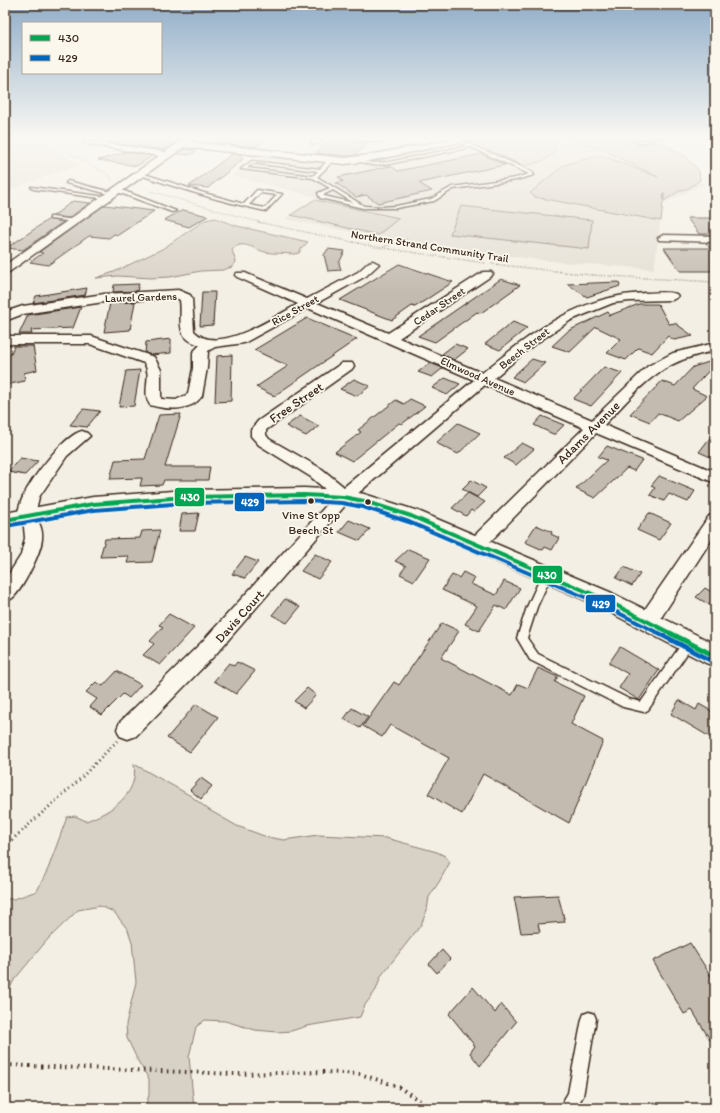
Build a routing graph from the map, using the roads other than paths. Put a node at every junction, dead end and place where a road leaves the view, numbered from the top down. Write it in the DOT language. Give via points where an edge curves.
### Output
graph roads {
  1 [pos="45,189"];
  2 [pos="93,189"];
  3 [pos="119,189"];
  4 [pos="186,189"];
  5 [pos="331,189"];
  6 [pos="334,189"];
  7 [pos="450,189"];
  8 [pos="112,194"];
  9 [pos="245,206"];
  10 [pos="363,207"];
  11 [pos="174,211"];
  12 [pos="52,218"];
  13 [pos="75,221"];
  14 [pos="664,238"];
  15 [pos="715,239"];
  16 [pos="373,264"];
  17 [pos="6,270"];
  18 [pos="487,274"];
  19 [pos="241,275"];
  20 [pos="672,296"];
  21 [pos="308,303"];
  22 [pos="5,317"];
  23 [pos="390,338"];
  24 [pos="5,340"];
  25 [pos="212,344"];
  26 [pos="715,346"];
  27 [pos="347,366"];
  28 [pos="486,379"];
  29 [pos="593,427"];
  30 [pos="82,436"];
  31 [pos="715,478"];
  32 [pos="343,497"];
  33 [pos="26,515"];
  34 [pos="5,520"];
  35 [pos="715,520"];
  36 [pos="477,544"];
  37 [pos="547,574"];
  38 [pos="5,594"];
  39 [pos="648,621"];
  40 [pos="690,642"];
  41 [pos="715,656"];
  42 [pos="128,729"];
  43 [pos="588,1019"];
  44 [pos="568,1108"];
  1 -- 8 [label="lane"];
  2 -- 8 [label="lane"];
  3 -- 8 [label="street"];
  4 -- 9 [label="lane"];
  5 -- 10 [label="lane" via="320,194 337,202"];
  6 -- 10 [label="lane"];
  7 -- 10 [label="lane" via="432,200 396,207"];
  8 -- 11 [label="lane"];
  8 -- 13 [label="street"];
  9 -- 9 [label="lane" via="266,210 280,194 260,192"];
  12 -- 13 [label="lane"];
  13 -- 17 [label="street"];
  14 -- 15 [label="street"];
  16 -- 21 [label="street, Rice Street" via="362,274"];
  18 -- 23 [label="street, Cedar Street"];
  19 -- 21 [label="street, Elmwood Avenue"];
  20 -- 28 [label="street, Beech Street" via="615,298 578,312 526,343"];
  21 -- 23 [label="street, Elmwood Avenue"];
  21 -- 25 [label="street, Rice Street" via="239,340"];
  22 -- 25 [label="street, Laurel Gardens" via="24,310 99,299 178,294 186,298 185,323 188,332 198,340"];
  23 -- 28 [label="street, Elmwood Avenue"];
  24 -- 25 [label="street" via="91,340 149,360 155,370 153,398 155,402 162,404 184,403 195,396 200,352"];
  26 -- 29 [label="street, Adams Avenue" via="677,356 656,366"];
  27 -- 32 [label="street, Free Street" via="258,430 264,442 335,486"];
  28 -- 29 [label="street, Elmwood Avenue"];
  28 -- 32 [label="street, Beech Street"];
  29 -- 31 [label="street, Elmwood Avenue"];
  29 -- 36 [label="street, Adams Avenue"];
  30 -- 33 [label="street" via="62,452 44,477 30,497"];
  32 -- 33 [label="street" via="186,497 93,504"];
  32 -- 36 [label="street" via="380,505"];
  32 -- 42 [label="street, Davis Court" via="208,649"];
  33 -- 34 [label="street"];
  33 -- 38 [label="street" via="33,529 31,551"];
  35 -- 39 [label="street"];
  36 -- 37 [label="street"];
  37 -- 39 [label="street"];
  37 -- 40 [label="lane" via="522,638 534,657 627,704 644,706"];
  39 -- 40 [label="street"];
  40 -- 41 [label="street"];
  43 -- 44 [label="lane" via="575,1096"];
}
